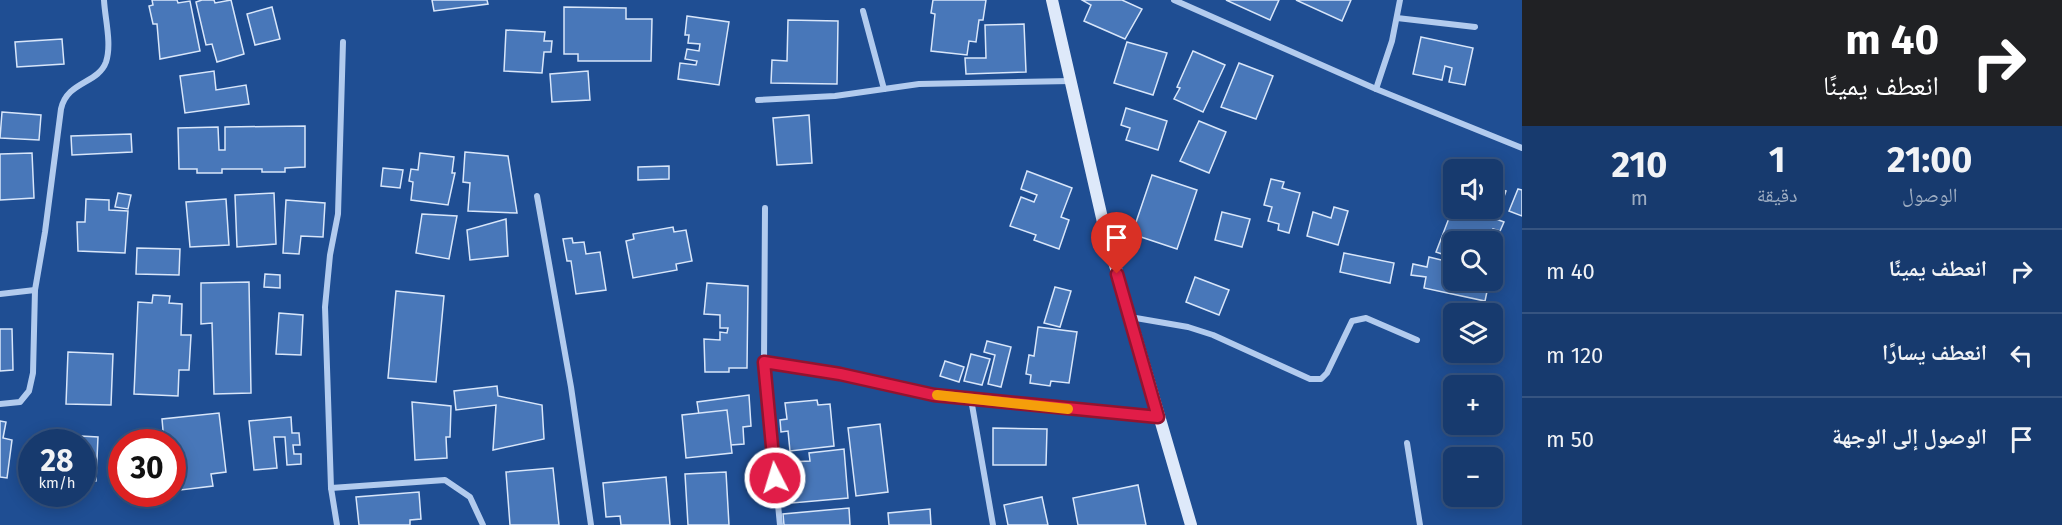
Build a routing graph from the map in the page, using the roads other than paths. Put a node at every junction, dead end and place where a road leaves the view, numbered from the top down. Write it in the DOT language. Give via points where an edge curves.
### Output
graph roads {
  1 [pos="104,0"];
  2 [pos="1052,0"];
  3 [pos="1174,0"];
  4 [pos="1400,0"];
  5 [pos="863,11"];
  6 [pos="1397,18"];
  7 [pos="1475,27"];
  8 [pos="343,42"];
  9 [pos="1072,81"];
  10 [pos="884,88"];
  11 [pos="1376,89"];
  12 [pos="758,100"];
  13 [pos="1522,148"];
  14 [pos="537,196"];
  15 [pos="765,208"];
  16 [pos="34,291"];
  17 [pos="0,294"];
  18 [pos="1129,317"];
  19 [pos="1417,340"];
  20 [pos="764,362"];
  21 [pos="971,399"];
  22 [pos="0,404"];
  23 [pos="1158,417"];
  24 [pos="1407,443"];
  25 [pos="331,488"];
  26 [pos="337,525"];
  27 [pos="483,525"];
  28 [pos="591,525"];
  29 [pos="780,525"];
  30 [pos="993,525"];
  31 [pos="1191,525"];
  32 [pos="1420,525"];
  1 -- 16 [label="street" via="107,60 99,73 82,82 62,102"];
  2 -- 9 [label="main road"];
  3 -- 11 [label="street"];
  4 -- 6 [label="street"];
  5 -- 10 [label="street"];
  6 -- 7 [label="street"];
  6 -- 11 [label="street"];
  8 -- 25 [label="street" via="338,214 325,307"];
  9 -- 10 [label="street"];
  9 -- 18 [label="main road" via="1104,231"];
  10 -- 12 [label="street" via="835,96"];
  11 -- 13 [label="street"];
  14 -- 28 [label="street"];
  15 -- 20 [label="street"];
  16 -- 17 [label="street"];
  16 -- 22 [label="street" via="33,373 29,391 20,402"];
  18 -- 19 [label="street" via="1213,335 1310,379 1321,379 1328,373 1352,321 1366,318"];
  18 -- 23 [label="main road"];
  20 -- 21 [label="street"];
  20 -- 29 [label="street"];
  21 -- 23 [label="street"];
  21 -- 30 [label="street"];
  23 -- 31 [label="main road"];
  24 -- 32 [label="street"];
  25 -- 26 [label="street"];
  25 -- 27 [label="street" via="445,480 470,497"];
}
